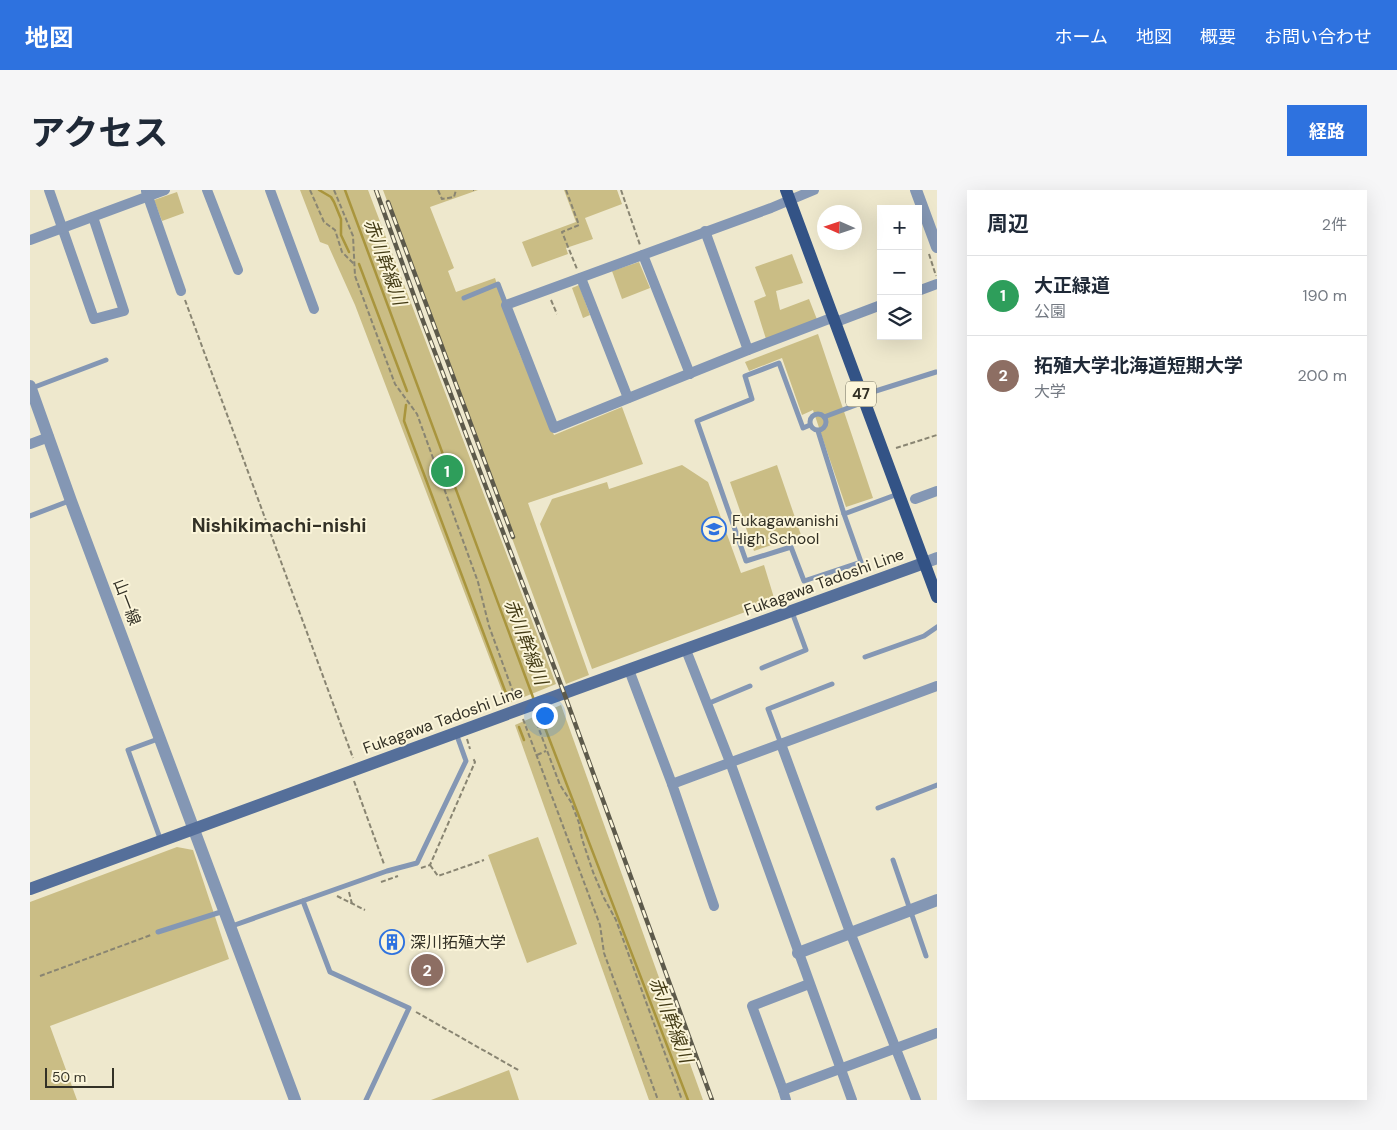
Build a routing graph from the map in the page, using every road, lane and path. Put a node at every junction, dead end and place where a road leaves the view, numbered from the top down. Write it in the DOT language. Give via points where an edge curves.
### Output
graph roads {
  1 [pos="49,190"];
  2 [pos="165,190"];
  3 [pos="207,190"];
  4 [pos="270,190"];
  5 [pos="310,190"];
  6 [pos="334,190"];
  7 [pos="438,190"];
  8 [pos="456,190"];
  9 [pos="566,190"];
  10 [pos="621,190"];
  11 [pos="814,190"];
  12 [pos="916,190"];
  13 [pos="147,193"];
  14 [pos="788,195"];
  15 [pos="93,217"];
  16 [pos="63,228"];
  17 [pos="705,231"];
  18 [pos="30,240"];
  19 [pos="937,247"];
  20 [pos="643,255"];
  21 [pos="354,264"];
  22 [pos="238,270"];
  23 [pos="581,278"];
  24 [pos="937,284"];
  25 [pos="547,290"];
  26 [pos="922,290"];
  27 [pos="181,291"];
  28 [pos="464,298"];
  29 [pos="506,305"];
  30 [pos="877,306"];
  31 [pos="314,308"];
  32 [pos="556,314"];
  33 [pos="835,320"];
  34 [pos="748,350"];
  35 [pos="106,360"];
  36 [pos="936,372"];
  37 [pos="690,374"];
  38 [pos="31,387"];
  39 [pos="628,398"];
  40 [pos="863,398"];
  41 [pos="824,417"];
  42 [pos="810,425"];
  43 [pos="818,431"];
  44 [pos="937,434"];
  45 [pos="49,437"];
  46 [pos="30,444"];
  47 [pos="896,448"];
  48 [pos="937,491"];
  49 [pos="899,494"];
  50 [pos="915,499"];
  51 [pos="71,500"];
  52 [pos="844,514"];
  53 [pos="30,516"];
  54 [pos="937,558"];
  55 [pos="924,563"];
  56 [pos="937,597"];
  57 [pos="792,612"];
  58 [pos="937,628"];
  59 [pos="686,650"];
  60 [pos="865,657"];
  61 [pos="762,668"];
  62 [pos="630,670"];
  63 [pos="832,684"];
  64 [pos="750,686"];
  65 [pos="937,686"];
  66 [pos="707,704"];
  67 [pos="520,709"];
  68 [pos="533,712"];
  69 [pos="460,732"];
  70 [pos="161,738"];
  71 [pos="781,744"];
  72 [pos="546,751"];
  73 [pos="536,755"];
  74 [pos="730,762"];
  75 [pos="357,769"];
  76 [pos="672,784"];
  77 [pos="937,785"];
  78 [pos="878,808"];
  79 [pos="194,829"];
  80 [pos="161,841"];
  81 [pos="484,860"];
  82 [pos="893,860"];
  83 [pos="430,865"];
  84 [pos="422,868"];
  85 [pos="387,871"];
  86 [pos="405,874"];
  87 [pos="377,883"];
  88 [pos="30,889"];
  89 [pos="337,896"];
  90 [pos="329,898"];
  91 [pos="937,900"];
  92 [pos="303,901"];
  93 [pos="352,904"];
  94 [pos="714,906"];
  95 [pos="365,910"];
  96 [pos="910,910"];
  97 [pos="224,911"];
  98 [pos="231,926"];
  99 [pos="158,932"];
  100 [pos="850,932"];
  101 [pos="798,952"];
  102 [pos="926,956"];
  103 [pos="40,976"];
  104 [pos="810,984"];
  105 [pos="409,1008"];
  106 [pos="937,1032"];
  107 [pos="896,1048"];
  108 [pos="840,1068"];
  109 [pos="520,1071"];
  110 [pos="783,1090"];
  111 [pos="295,1100"];
  112 [pos="366,1100"];
  113 [pos="658,1100"];
  114 [pos="682,1100"];
  115 [pos="786,1100"];
  116 [pos="852,1100"];
  117 [pos="916,1100"];
  1 -- 16 [label="street"];
  2 -- 13 [label="street"];
  3 -- 22 [label="street"];
  4 -- 31 [label="street"];
  5 -- 21 [label="path" via="324,222 334,230 342,252"];
  6 -- 21 [label="path" via="353,236"];
  7 -- 8 [label="path" via="442,198 454,197"];
  9 -- 23 [label="path" via="579,225 562,232"];
  10 -- 20 [label="path"];
  11 -- 14 [label="street"];
  12 -- 19 [label="street"];
  13 -- 15 [label="street"];
  13 -- 27 [label="street"];
  14 -- 17 [label="street" via="771,208"];
  14 -- 33 [label="main road, 47"];
  15 -- 16 [label="street"];
  15 -- 16 [label="street" via="124,311 94,320"];
  16 -- 18 [label="street"];
  17 -- 20 [label="street"];
  17 -- 34 [label="street"];
  20 -- 23 [label="street"];
  20 -- 37 [label="street"];
  21 -- 67 [label="path" via="354,276 396,384 417,414"];
  23 -- 25 [label="street"];
  23 -- 39 [label="street"];
  24 -- 26 [label="street"];
  25 -- 29 [label="street"];
  25 -- 32 [label="path"];
  27 -- 75 [label="path"];
  28 -- 29 [label="lane" via="498,284"];
  29 -- 39 [label="street" via="554,428"];
  30 -- 33 [label="street"];
  33 -- 34 [label="street"];
  33 -- 40 [label="main road, 47"];
  34 -- 37 [label="street"];
  35 -- 38 [label="lane"];
  36 -- 40 [label="lane"];
  37 -- 39 [label="street"];
  38 -- 45 [label="street, 山一線"];
  40 -- 41 [label="lane"];
  40 -- 49 [label="main road, 47"];
  41 -- 42 [label="lane" via="821,414 812,416"];
  41 -- 43 [label="lane" via="826,426"];
  42 -- 43 [label="lane"];
  42 -- 52 [label="lane" via="803,428 779,363 745,376 752,399 698,421 746,561 791,547 804,581 861,562"];
  43 -- 52 [label="lane"];
  44 -- 47 [label="path"];
  45 -- 46 [label="street"];
  45 -- 51 [label="street, 山一線"];
  48 -- 50 [label="street"];
  49 -- 52 [label="lane"];
  49 -- 55 [label="main road, 47"];
  51 -- 53 [label="lane"];
  51 -- 70 [label="street, 山一線"];
  54 -- 55 [label="street"];
  55 -- 56 [label="main road, 47"];
  55 -- 57 [label="main road, Fukagawa Tadoshi Line"];
  57 -- 59 [label="main road, Fukagawa Tadoshi Line"];
  57 -- 61 [label="lane" via="806,650"];
  58 -- 60 [label="lane" via="924,636"];
  59 -- 62 [label="main road, Fukagawa Tadoshi Line"];
  59 -- 66 [label="street"];
  62 -- 67 [label="main road, Fukagawa Tadoshi Line"];
  62 -- 76 [label="street"];
  63 -- 71 [label="lane" via="768,709"];
  64 -- 66 [label="lane"];
  65 -- 71 [label="street"];
  66 -- 74 [label="street"];
  67 -- 69 [label="main road, Fukagawa Tadoshi Line"];
  67 -- 73 [label="path"];
  68 -- 72 [label="path"];
  69 -- 75 [label="main road, Fukagawa Tadoshi Line"];
  69 -- 83 [label="path" via="474,762"];
  69 -- 85 [label="lane" via="466,762 417,863"];
  70 -- 79 [label="street, 山一線"];
  70 -- 80 [label="lane" via="128,750"];
  71 -- 74 [label="street"];
  71 -- 100 [label="street"];
  72 -- 73 [label="path"];
  72 -- 114 [label="path" via="580,823 593,872 616,920"];
  73 -- 113 [label="path" via="600,925 604,953"];
  74 -- 76 [label="street"];
  74 -- 101 [label="street"];
  75 -- 79 [label="main road, Fukagawa Tadoshi Line"];
  75 -- 85 [label="path" via="353,779"];
  76 -- 94 [label="street"];
  77 -- 78 [label="lane"];
  79 -- 80 [label="main road, Fukagawa Tadoshi Line"];
  79 -- 97 [label="street, 山一線"];
  80 -- 88 [label="main road, Fukagawa Tadoshi Line"];
  81 -- 83 [label="path" via="438,876"];
  82 -- 96 [label="lane"];
  83 -- 84 [label="path"];
  85 -- 92 [label="lane"];
  86 -- 87 [label="path"];
  89 -- 90 [label="path"];
  89 -- 93 [label="path"];
  89 -- 93 [label="path" via="349,892"];
  91 -- 96 [label="street"];
  92 -- 98 [label="lane"];
  92 -- 105 [label="lane" via="330,972"];
  93 -- 95 [label="path"];
  96 -- 100 [label="street"];
  96 -- 102 [label="lane"];
  97 -- 98 [label="street, 山一線"];
  97 -- 99 [label="lane"];
  98 -- 111 [label="street, 山一線"];
  99 -- 103 [label="path"];
  100 -- 101 [label="street"];
  100 -- 107 [label="street"];
  101 -- 104 [label="street"];
  104 -- 108 [label="street"];
  104 -- 110 [label="street" via="752,1006"];
  105 -- 109 [label="path"];
  105 -- 112 [label="lane"];
  106 -- 107 [label="street"];
  107 -- 108 [label="street"];
  107 -- 117 [label="street"];
  108 -- 110 [label="street"];
  108 -- 116 [label="street"];
  110 -- 115 [label="street"];
}
